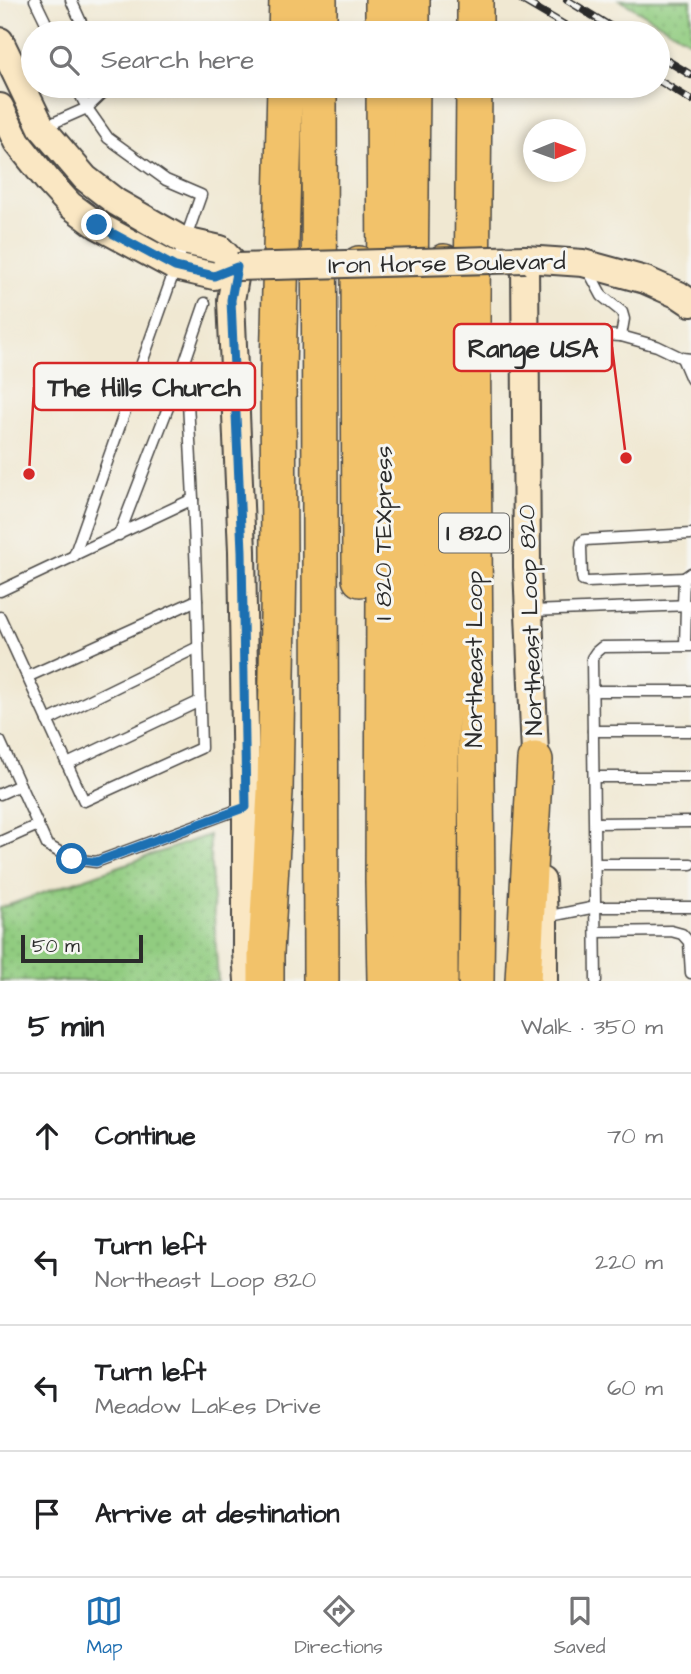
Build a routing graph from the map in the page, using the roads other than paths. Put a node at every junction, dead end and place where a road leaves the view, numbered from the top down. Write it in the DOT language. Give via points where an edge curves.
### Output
graph roads {
  1 [pos="35,0"];
  2 [pos="71,0"];
  3 [pos="288,0"];
  4 [pos="319,0"];
  5 [pos="383,0"];
  6 [pos="412,0"];
  7 [pos="475,0"];
  8 [pos="45,21"];
  9 [pos="81,21"];
  10 [pos="287,21"];
  11 [pos="319,21"];
  12 [pos="383,21"];
  13 [pos="412,21"];
  14 [pos="475,21"];
  15 [pos="0,41"];
  16 [pos="21,84"];
  17 [pos="28,98"];
  18 [pos="82,98"];
  19 [pos="97,98"];
  20 [pos="285,98"];
  21 [pos="319,98"];
  22 [pos="384,98"];
  23 [pos="412,98"];
  24 [pos="474,98"];
  25 [pos="0,107"];
  26 [pos="87,108"];
  27 [pos="42,128"];
  28 [pos="13,144"];
  29 [pos="184,241"];
  30 [pos="526,259"];
  31 [pos="444,262"];
  32 [pos="359,264"];
  33 [pos="586,264"];
  34 [pos="175,267"];
  35 [pos="237,267"];
  36 [pos="205,303"];
  37 [pos="691,303"];
  38 [pos="602,335"];
  39 [pos="621,336"];
  40 [pos="687,358"];
  41 [pos="179,379"];
  42 [pos="691,379"];
  43 [pos="193,499"];
  44 [pos="691,534"];
  45 [pos="119,535"];
  46 [pos="74,555"];
  47 [pos="688,575"];
  48 [pos="0,591"];
  49 [pos="197,600"];
  50 [pos="686,605"];
  51 [pos="529,611"];
  52 [pos="0,617"];
  53 [pos="688,646"];
  54 [pos="198,647"];
  55 [pos="27,677"];
  56 [pos="592,691"];
  57 [pos="691,691"];
  58 [pos="200,701"];
  59 [pos="47,721"];
  60 [pos="593,731"];
  61 [pos="691,732"];
  62 [pos="0,741"];
  63 [pos="535,760"];
  64 [pos="67,764"];
  65 [pos="594,777"];
  66 [pos="691,777"];
  67 [pos="20,785"];
  68 [pos="0,793"];
  69 [pos="246,807"];
  70 [pos="691,822"];
  71 [pos="595,823"];
  72 [pos="38,825"];
  73 [pos="0,842"];
  74 [pos="596,864"];
  75 [pos="691,864"];
  76 [pos="596,907"];
  77 [pos="691,907"];
  78 [pos="544,917"];
  79 [pos="596,932"];
  80 [pos="691,972"];
  81 [pos="248,981"];
  82 [pos="266,981"];
  83 [pos="321,981"];
  84 [pos="362,981"];
  85 [pos="384,981"];
  86 [pos="412,981"];
  87 [pos="440,981"];
  88 [pos="475,981"];
  89 [pos="523,981"];
  90 [pos="544,981"];
  91 [pos="596,981"];
  1 -- 8 [label="lane"];
  2 -- 9 [label="lane"];
  3 -- 10 [label="highway"];
  4 -- 11 [label="highway"];
  5 -- 12 [label="highway"];
  6 -- 13 [label="highway"];
  7 -- 14 [label="highway"];
  15 -- 16 [label="main road"];
  17 -- 27 [label="main road"];
  18 -- 26 [label="lane"];
  19 -- 26 [label="lane"];
  20 -- 82 [label="highway" via="275,792"];
  21 -- 83 [label="highway"];
  22 -- 85 [label="highway, I 820 TEXpress"];
  23 -- 86 [label="highway, I 820 TEXpress"];
  24 -- 88 [label="highway, Northeast Loop / I 820"];
  25 -- 28 [label="main road, Iron Horse Boulevard"];
  26 -- 27 [label="lane"];
  26 -- 29 [label="lane" via="107,138 166,180 201,195"];
  27 -- 28 [label="lane"];
  27 -- 29 [label="main road" via="85,178 116,202"];
  28 -- 34 [label="main road, Iron Horse Boulevard" via="70,205"];
  29 -- 34 [label="lane"];
  29 -- 35 [label="main road" via="220,249"];
  30 -- 31 [label="main road, Iron Horse Boulevard, bridge"];
  30 -- 33 [label="main road, Iron Horse Boulevard"];
  30 -- 51 [label="main road, Northeast Loop 820"];
  31 -- 32 [label="main road, Iron Horse Boulevard, bridge"];
  31 -- 87 [label="highway"];
  32 -- 35 [label="main road, Iron Horse Boulevard, bridge"];
  32 -- 84 [label="highway"];
  33 -- 37 [label="main road, Iron Horse Boulevard" via="645,280"];
  33 -- 39 [label="lane" via="602,296 622,312"];
  34 -- 35 [label="main road, Iron Horse Boulevard" via="214,276"];
  34 -- 46 [label="lane"];
  35 -- 69 [label="main road" via="231,300 242,551"];
  36 -- 41 [label="lane"];
  38 -- 39 [label="lane"];
  39 -- 40 [label="lane"];
  40 -- 42 [label="lane"];
  41 -- 43 [label="lane" via="187,383"];
  41 -- 45 [label="lane"];
  43 -- 45 [label="lane"];
  43 -- 49 [label="lane"];
  44 -- 47 [label="lane" via="585,540 581,547 583,581"];
  45 -- 46 [label="lane"];
  46 -- 48 [label="lane"];
  47 -- 50 [label="lane"];
  49 -- 54 [label="lane"];
  49 -- 55 [label="lane"];
  50 -- 51 [label="lane"];
  50 -- 53 [label="lane"];
  51 -- 63 [label="main road, Northeast Loop 820"];
  52 -- 55 [label="lane"];
  53 -- 56 [label="lane" via="602,646 592,657"];
  54 -- 58 [label="lane"];
  54 -- 59 [label="lane"];
  55 -- 59 [label="lane"];
  56 -- 57 [label="lane"];
  56 -- 60 [label="lane"];
  58 -- 64 [label="lane"];
  58 -- 64 [label="lane" via="201,748 85,801"];
  59 -- 64 [label="lane"];
  60 -- 61 [label="lane"];
  60 -- 65 [label="lane"];
  62 -- 67 [label="lane"];
  63 -- 78 [label="main road, Northeast Loop 820"];
  63 -- 89 [label="highway"];
  65 -- 66 [label="lane"];
  65 -- 71 [label="lane"];
  67 -- 68 [label="lane"];
  67 -- 72 [label="lane"];
  69 -- 72 [label="lane" via="96,862 72,859 47,845"];
  69 -- 81 [label="main road"];
  70 -- 71 [label="lane"];
  71 -- 74 [label="lane"];
  72 -- 73 [label="lane"];
  74 -- 75 [label="lane"];
  74 -- 76 [label="lane"];
  76 -- 77 [label="lane"];
  76 -- 78 [label="lane"];
  76 -- 79 [label="lane"];
  78 -- 90 [label="main road, Northeast Loop 820"];
  79 -- 80 [label="lane" via="682,934 689,942"];
  79 -- 91 [label="lane"];
}
